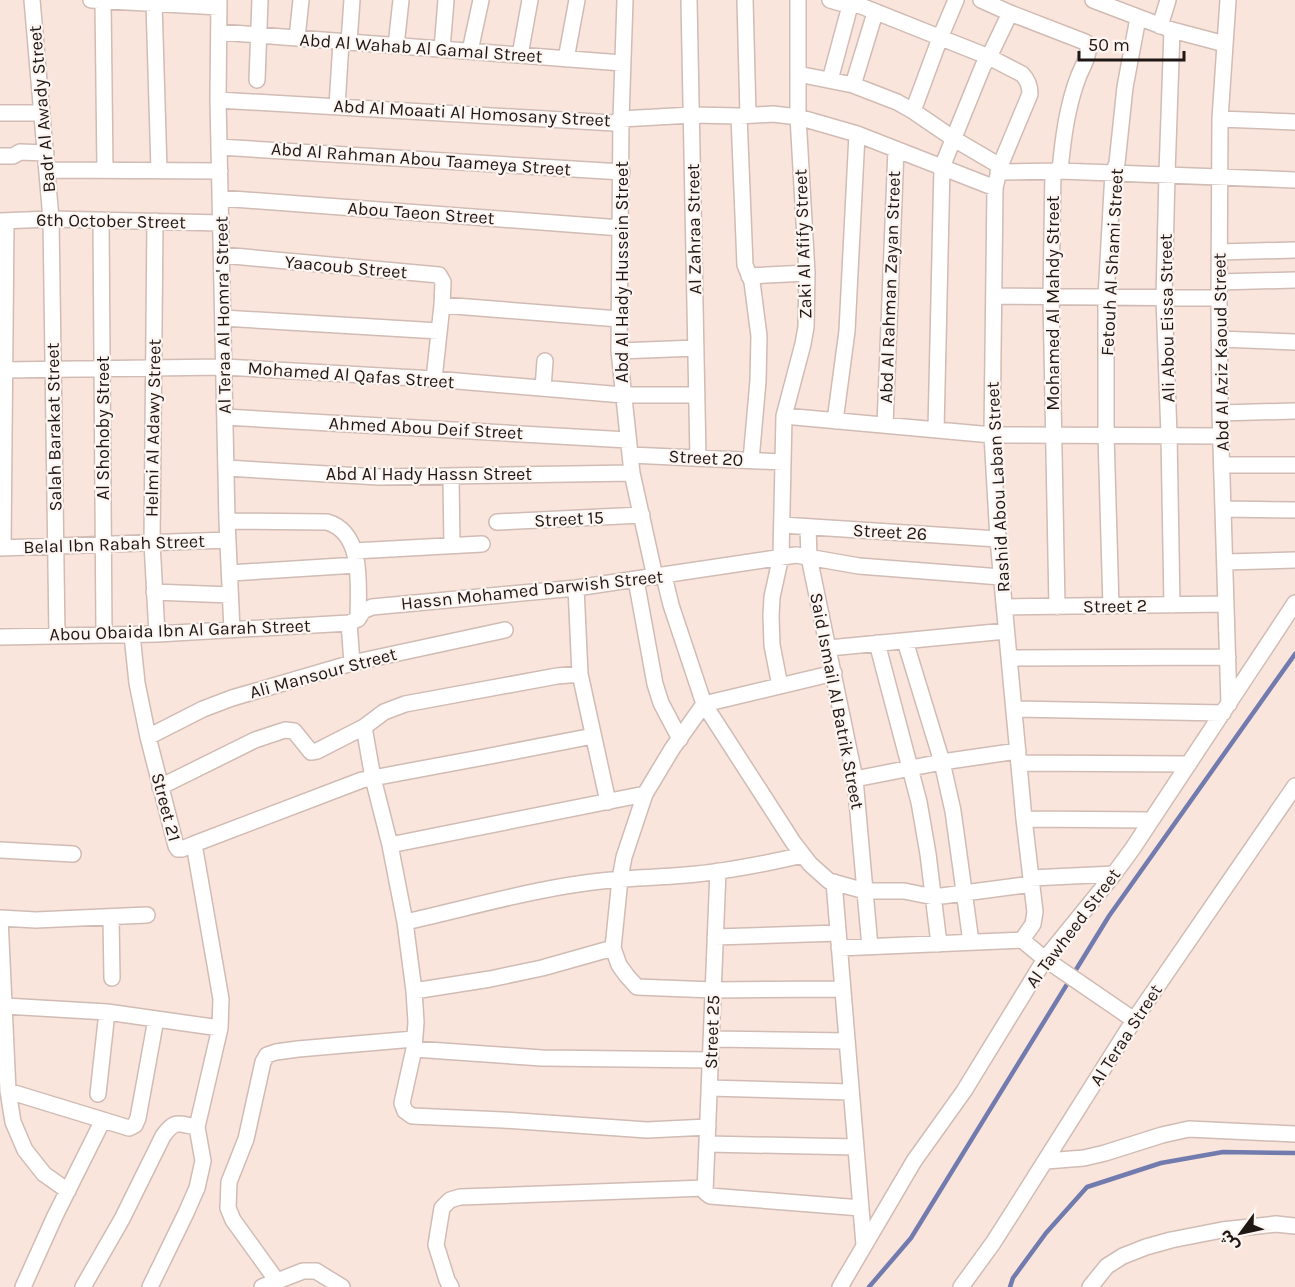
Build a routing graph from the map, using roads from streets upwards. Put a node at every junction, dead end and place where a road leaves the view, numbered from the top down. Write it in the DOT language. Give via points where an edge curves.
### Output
graph roads {
  1 [pos="32,0"];
  2 [pos="91,0"];
  3 [pos="108,0"];
  4 [pos="260,0"];
  5 [pos="301,0"];
  6 [pos="352,0"];
  7 [pos="401,0"];
  8 [pos="446,0"];
  9 [pos="481,0"];
  10 [pos="530,0"];
  11 [pos="577,0"];
  12 [pos="625,0"];
  13 [pos="689,0"];
  14 [pos="745,0"];
  15 [pos="798,0"];
  16 [pos="887,0"];
  17 [pos="956,0"];
  18 [pos="981,0"];
  19 [pos="1168,0"];
  20 [pos="1228,0"];
  21 [pos="103,1"];
  22 [pos="841,1"];
  23 [pos="1100,2"];
  24 [pos="154,3"];
  25 [pos="219,3"];
  26 [pos="1005,7"];
  27 [pos="878,14"];
  28 [pos="1138,18"];
  29 [pos="1166,28"];
  30 [pos="219,32"];
  31 [pos="259,35"];
  32 [pos="297,38"];
  33 [pos="940,38"];
  34 [pos="345,42"];
  35 [pos="1225,44"];
  36 [pos="396,46"];
  37 [pos="442,49"];
  38 [pos="470,51"];
  39 [pos="520,55"];
  40 [pos="989,57"];
  41 [pos="566,59"];
  42 [pos="622,63"];
  43 [pos="798,74"];
  44 [pos="257,80"];
  45 [pos="830,80"];
  46 [pos="853,85"];
  47 [pos="218,100"];
  48 [pos="337,106"];
  49 [pos="913,111"];
  50 [pos="42,112"];
  51 [pos="0,114"];
  52 [pos="692,115"];
  53 [pos="744,115"];
  54 [pos="798,117"];
  55 [pos="621,118"];
  56 [pos="1220,119"];
  57 [pos="1295,122"];
  58 [pos="857,135"];
  59 [pos="954,139"];
  60 [pos="219,147"];
  61 [pos="896,149"];
  62 [pos="46,153"];
  63 [pos="0,156"];
  64 [pos="942,167"];
  65 [pos="999,169"];
  66 [pos="48,170"];
  67 [pos="105,170"];
  68 [pos="159,170"];
  69 [pos="220,171"];
  70 [pos="1056,171"];
  71 [pos="622,172"];
  72 [pos="1113,173"];
  73 [pos="1167,174"];
  74 [pos="1220,178"];
  75 [pos="1295,180"];
  76 [pos="995,188"];
  77 [pos="220,198"];
  78 [pos="51,219"];
  79 [pos="101,220"];
  80 [pos="3,221"];
  81 [pos="155,221"];
  82 [pos="221,223"];
  83 [pos="621,228"];
  84 [pos="1295,250"];
  85 [pos="1219,252"];
  86 [pos="222,255"];
  87 [pos="807,273"];
  88 [pos="749,276"];
  89 [pos="1295,280"];
  90 [pos="1219,282"];
  91 [pos="2,288"];
  92 [pos="994,296"];
  93 [pos="1051,297"];
  94 [pos="1106,297"];
  95 [pos="1164,298"];
  96 [pos="1219,298"];
  97 [pos="442,305"];
  98 [pos="223,318"];
  99 [pos="619,319"];
  100 [pos="439,331"];
  101 [pos="1219,339"];
  102 [pos="1295,342"];
  103 [pos="696,348"];
  104 [pos="620,351"];
  105 [pos="545,361"];
  106 [pos="224,367"];
  107 [pos="153,368"];
  108 [pos="53,369"];
  109 [pos="102,369"];
  110 [pos="4,370"];
  111 [pos="434,379"];
  112 [pos="543,388"];
  113 [pos="623,395"];
  114 [pos="697,395"];
  115 [pos="1295,411"];
  116 [pos="1220,413"];
  117 [pos="784,416"];
  118 [pos="225,417"];
  119 [pos="835,421"];
  120 [pos="885,425"];
  121 [pos="936,430"];
  122 [pos="992,435"];
  123 [pos="1053,435"];
  124 [pos="1106,435"];
  125 [pos="1169,435"];
  126 [pos="1221,436"];
  127 [pos="629,447"];
  128 [pos="698,458"];
  129 [pos="751,460"];
  130 [pos="783,462"];
  131 [pos="1222,465"];
  132 [pos="1295,465"];
  133 [pos="226,468"];
  134 [pos="632,473"];
  135 [pos="2,474"];
  136 [pos="452,477"];
  137 [pos="1223,509"];
  138 [pos="1295,510"];
  139 [pos="642,515"];
  140 [pos="227,521"];
  141 [pos="497,522"];
  142 [pos="782,525"];
  143 [pos="808,527"];
  144 [pos="998,538"];
  145 [pos="228,540"];
  146 [pos="152,543"];
  147 [pos="104,544"];
  148 [pos="482,544"];
  149 [pos="55,546"];
  150 [pos="452,546"];
  151 [pos="2,548"];
  152 [pos="781,556"];
  153 [pos="809,557"];
  154 [pos="356,558"];
  155 [pos="1295,560"];
  156 [pos="1225,562"];
  157 [pos="230,573"];
  158 [pos="659,576"];
  159 [pos="1001,578"];
  160 [pos="636,580"];
  161 [pos="576,588"];
  162 [pos="154,592"];
  163 [pos="230,595"];
  164 [pos="1295,603"];
  165 [pos="1226,604"];
  166 [pos="1172,605"];
  167 [pos="1057,606"];
  168 [pos="1111,606"];
  169 [pos="1004,607"];
  170 [pos="354,621"];
  171 [pos="232,630"];
  172 [pos="505,630"];
  173 [pos="1006,631"];
  174 [pos="157,634"];
  175 [pos="104,635"];
  176 [pos="132,635"];
  177 [pos="57,636"];
  178 [pos="0,637"];
  179 [pos="905,641"];
  180 [pos="877,642"];
  181 [pos="829,648"];
  182 [pos="1228,657"];
  183 [pos="1009,658"];
  184 [pos="352,663"];
  185 [pos="834,673"];
  186 [pos="580,674"];
  187 [pos="780,686"];
  188 [pos="704,704"];
  189 [pos="1014,709"];
  190 [pos="1226,709"];
  191 [pos="364,727"];
  192 [pos="593,736"];
  193 [pos="148,737"];
  194 [pos="680,739"];
  195 [pos="1018,757"];
  196 [pos="942,762"];
  197 [pos="1189,765"];
  198 [pos="911,769"];
  199 [pos="373,778"];
  200 [pos="855,778"];
  201 [pos="1295,786"];
  202 [pos="160,787"];
  203 [pos="645,794"];
  204 [pos="608,802"];
  205 [pos="1024,819"];
  206 [pos="1151,820"];
  207 [pos="194,844"];
  208 [pos="390,845"];
  209 [pos="0,850"];
  210 [pos="73,854"];
  211 [pos="803,855"];
  212 [pos="718,872"];
  213 [pos="1114,874"];
  214 [pos="620,879"];
  215 [pos="1032,881"];
  216 [pos="834,882"];
  217 [pos="865,891"];
  218 [pos="965,894"];
  219 [pos="934,897"];
  220 [pos="147,915"];
  221 [pos="111,917"];
  222 [pos="0,918"];
  223 [pos="405,922"];
  224 [pos="715,937"];
  225 [pos="1022,940"];
  226 [pos="839,941"];
  227 [pos="971,942"];
  228 [pos="939,944"];
  229 [pos="870,947"];
  230 [pos="613,948"];
  231 [pos="1045,959"];
  232 [pos="1,965"];
  233 [pos="112,978"];
  234 [pos="843,989"];
  235 [pos="713,990"];
  236 [pos="414,991"];
  237 [pos="4,1011"];
  238 [pos="106,1012"];
  239 [pos="156,1018"];
  240 [pos="1134,1020"];
  241 [pos="220,1028"];
  242 [pos="711,1039"];
  243 [pos="847,1041"];
  244 [pos="414,1044"];
  245 [pos="710,1060"];
  246 [pos="709,1088"];
  247 [pos="8,1090"];
  248 [pos="851,1092"];
  249 [pos="98,1094"];
  250 [pos="103,1120"];
  251 [pos="197,1126"];
  252 [pos="708,1127"];
  253 [pos="1295,1134"];
  254 [pos="707,1144"];
  255 [pos="856,1147"];
  256 [pos="1046,1161"];
  257 [pos="705,1190"];
  258 [pos="68,1191"];
  259 [pos="861,1208"];
  260 [pos="1295,1226"];
  261 [pos="864,1245"];
  262 [pos="277,1281"];
  263 [pos="22,1287"];
  264 [pos="83,1287"];
  265 [pos="150,1287"];
  266 [pos="262,1287"];
  267 [pos="342,1287"];
  268 [pos="451,1287"];
  269 [pos="840,1287"];
  270 [pos="961,1287"];
  271 [pos="1090,1287"];
  1 -- 50 [label="street, Badr Al Awady Street"];
  2 -- 21 [label="street"];
  3 -- 21 [label="street"];
  3 -- 24 [label="street"];
  4 -- 31 [label="street"];
  5 -- 32 [label="street"];
  6 -- 34 [label="street"];
  7 -- 36 [label="street"];
  8 -- 37 [label="street"];
  9 -- 38 [label="street"];
  10 -- 39 [label="street"];
  11 -- 41 [label="street"];
  12 -- 42 [label="street, Abd Al Hady Hussein Street"];
  13 -- 52 [label="street, Al Zahraa Street"];
  14 -- 53 [label="street"];
  15 -- 43 [label="street, Zaki Al Afify Street"];
  16 -- 27 [label="street"];
  17 -- 33 [label="street"];
  18 -- 26 [label="street"];
  19 -- 29 [label="street, Ali Abou Eissa Street"];
  20 -- 35 [label="street, Abd Al Aziz Kaoud Street"];
  21 -- 67 [label="street"];
  22 -- 27 [label="street"];
  22 -- 45 [label="street"];
  23 -- 28 [label="street"];
  24 -- 25 [label="street"];
  24 -- 68 [label="street"];
  25 -- 30 [label="street, Al Teraa Al Homra' Street"];
  26 -- 40 [label="street"];
  26 -- 70 [label="street, Mohamed Al Mahdy Street" via="1088,44"];
  27 -- 33 [label="street"];
  27 -- 46 [label="street"];
  28 -- 29 [label="street"];
  28 -- 72 [label="street, Fetouh Al Shami Street"];
  29 -- 35 [label="street"];
  29 -- 73 [label="street, Ali Abou Eissa Street"];
  30 -- 31 [label="street, Abd Al Wahab Al Gamal Street"];
  30 -- 47 [label="street, Al Teraa Al Homra' Street"];
  31 -- 32 [label="street, Abd Al Wahab Al Gamal Street"];
  31 -- 44 [label="street"];
  32 -- 34 [label="street, Abd Al Wahab Al Gamal Street"];
  33 -- 40 [label="street"];
  33 -- 49 [label="street"];
  34 -- 36 [label="street, Abd Al Wahab Al Gamal Street"];
  34 -- 48 [label="street"];
  35 -- 56 [label="street, Abd Al Aziz Kaoud Street"];
  36 -- 37 [label="street, Abd Al Wahab Al Gamal Street"];
  37 -- 38 [label="street, Abd Al Wahab Al Gamal Street"];
  38 -- 39 [label="street, Abd Al Wahab Al Gamal Street"];
  39 -- 41 [label="street, Abd Al Wahab Al Gamal Street"];
  40 -- 59 [label="street"];
  40 -- 65 [label="street, Rashid Abou Laban Street" via="1022,74 1030,88"];
  41 -- 42 [label="street, Abd Al Wahab Al Gamal Street"];
  42 -- 55 [label="street, Abd Al Hady Hussein Street"];
  43 -- 45 [label="street"];
  43 -- 54 [label="street, Zaki Al Afify Street"];
  45 -- 46 [label="street"];
  46 -- 49 [label="street"];
  47 -- 48 [label="street, Abd Al Moaati Al Homosany Street"];
  47 -- 60 [label="street, Al Teraa Al Homra' Street"];
  48 -- 55 [label="street, Abd Al Moaati Al Homosany Street" via="611,123"];
  49 -- 59 [label="street"];
  50 -- 51 [label="street"];
  50 -- 62 [label="street, Badr Al Awady Street"];
  52 -- 53 [label="street, Abd Al Moaati Al Homosany Street"];
  52 -- 55 [label="street, Abd Al Moaati Al Homosany Street"];
  52 -- 103 [label="street, Al Zahraa Street"];
  53 -- 54 [label="street, Abd Al Moaati Al Homosany Street"];
  53 -- 88 [label="street" via="744,259"];
  54 -- 58 [label="street, Abd Al Moaati Al Homosany Street"];
  54 -- 87 [label="street, Zaki Al Afify Street"];
  55 -- 71 [label="street, Abd Al Hady Hussein Street"];
  56 -- 57 [label="street"];
  56 -- 74 [label="street, Abd Al Aziz Kaoud Street"];
  58 -- 61 [label="street, Abd Al Moaati Al Homosany Street"];
  58 -- 119 [label="street" via="847,331"];
  59 -- 64 [label="street"];
  59 -- 65 [label="street"];
  60 -- 69 [label="street, Al Teraa Al Homra' Street"];
  60 -- 71 [label="street, Abd Al Rahman Abou Taameya Street"];
  61 -- 64 [label="street, Abd Al Moaati Al Homosany Street"];
  61 -- 120 [label="street, Abd Al Rahman Zayan Street"];
  62 -- 63 [label="street"];
  62 -- 66 [label="street, Badr Al Awady Street"];
  64 -- 76 [label="street, Abd Al Moaati Al Homosany Street"];
  64 -- 121 [label="street"];
  65 -- 70 [label="street"];
  65 -- 76 [label="street, Rashid Abou Laban Street"];
  66 -- 67 [label="street"];
  66 -- 78 [label="street, Badr Al Awady Street"];
  67 -- 68 [label="street"];
  68 -- 69 [label="street"];
  69 -- 77 [label="street, Al Teraa Al Homra' Street"];
  70 -- 72 [label="street"];
  70 -- 93 [label="street, Mohamed Al Mahdy Street"];
  71 -- 83 [label="street, Abd Al Hady Hussein Street"];
  72 -- 73 [label="street"];
  72 -- 94 [label="street, Fetouh Al Shami Street"];
  73 -- 74 [label="street"];
  73 -- 95 [label="street, Ali Abou Eissa Street"];
  74 -- 75 [label="street"];
  74 -- 85 [label="street, Abd Al Aziz Kaoud Street"];
  76 -- 92 [label="street, Rashid Abou Laban Street"];
  77 -- 82 [label="street, Al Teraa Al Homra' Street"];
  77 -- 83 [label="street, Abou Taeon Street"];
  78 -- 79 [label="street, 6th October Street"];
  78 -- 80 [label="street, 6th October Street"];
  78 -- 108 [label="street, Salah Barakat Street"];
  79 -- 81 [label="street, 6th October Street"];
  79 -- 109 [label="street, Al Shohoby Street"];
  80 -- 91 [label="street"];
  81 -- 82 [label="street, 6th October Street"];
  81 -- 107 [label="street, Helmi Al Adawy Street"];
  82 -- 86 [label="street, Al Teraa Al Homra' Street"];
  83 -- 99 [label="street, Abd Al Hady Hussein Street"];
  84 -- 85 [label="street"];
  85 -- 90 [label="street, Abd Al Aziz Kaoud Street"];
  86 -- 97 [label="street, Yaacoub Street" via="439,275 443,282"];
  86 -- 98 [label="street, Al Teraa Al Homra' Street"];
  87 -- 88 [label="street"];
  87 -- 117 [label="street, Zaki Al Afify Street" via="806,327"];
  88 -- 129 [label="street" via="759,336"];
  89 -- 90 [label="street"];
  90 -- 96 [label="street, Abd Al Aziz Kaoud Street"];
  91 -- 110 [label="street"];
  92 -- 93 [label="street"];
  92 -- 122 [label="street, Rashid Abou Laban Street"];
  93 -- 94 [label="street"];
  93 -- 123 [label="street, Mohamed Al Mahdy Street"];
  94 -- 95 [label="street"];
  94 -- 124 [label="street, Fetouh Al Shami Street"];
  95 -- 96 [label="street"];
  95 -- 125 [label="street, Ali Abou Eissa Street"];
  96 -- 101 [label="street, Abd Al Aziz Kaoud Street"];
  97 -- 99 [label="street"];
  97 -- 100 [label="street"];
  98 -- 100 [label="street"];
  98 -- 106 [label="street, Al Teraa Al Homra' Street"];
  99 -- 104 [label="street, Abd Al Hady Hussein Street"];
  100 -- 111 [label="street"];
  101 -- 102 [label="street"];
  101 -- 116 [label="street, Abd Al Aziz Kaoud Street"];
  103 -- 104 [label="street"];
  103 -- 114 [label="street, Al Zahraa Street"];
  104 -- 113 [label="street, Abd Al Hady Hussein Street"];
  105 -- 112 [label="street"];
  106 -- 107 [label="street, Mohamed Al Qafas Street"];
  106 -- 111 [label="street, Mohamed Al Qafas Street"];
  106 -- 118 [label="street, Al Teraa Al Homra' Street"];
  107 -- 109 [label="street, Mohamed Al Qafas Street"];
  107 -- 146 [label="street, Helmi Al Adawy Street"];
  108 -- 109 [label="street, Mohamed Al Qafas Street"];
  108 -- 110 [label="street, Mohamed Al Qafas Street"];
  108 -- 149 [label="street, Salah Barakat Street"];
  109 -- 147 [label="street, Al Shohoby Street"];
  110 -- 135 [label="street"];
  111 -- 112 [label="street, Mohamed Al Qafas Street"];
  112 -- 113 [label="street, Mohamed Al Qafas Street"];
  113 -- 114 [label="street, Mohamed Al Qafas Street"];
  113 -- 127 [label="street, Abd Al Hady Hussein Street"];
  114 -- 128 [label="street, Al Zahraa Street"];
  115 -- 116 [label="street"];
  116 -- 126 [label="street, Abd Al Aziz Kaoud Street"];
  117 -- 119 [label="street"];
  117 -- 130 [label="street, Zaki Al Afify Street"];
  118 -- 127 [label="street, Ahmed Abou Deif Street"];
  118 -- 133 [label="street, Al Teraa Al Homra' Street"];
  119 -- 120 [label="street"];
  120 -- 121 [label="street"];
  121 -- 122 [label="street"];
  122 -- 123 [label="street"];
  122 -- 144 [label="street, Rashid Abou Laban Street"];
  123 -- 124 [label="street"];
  123 -- 167 [label="street, Mohamed Al Mahdy Street"];
  124 -- 125 [label="street"];
  124 -- 168 [label="street, Fetouh Al Shami Street"];
  125 -- 126 [label="street"];
  125 -- 166 [label="street, Ali Abou Eissa Street"];
  126 -- 131 [label="street, Abd Al Aziz Kaoud Street"];
  127 -- 128 [label="street, Street 20"];
  127 -- 134 [label="street, Abd Al Hady Hussein Street"];
  128 -- 129 [label="street, Street 20"];
  129 -- 130 [label="street, Street 20"];
  130 -- 142 [label="street, Zaki Al Afify Street"];
  131 -- 132 [label="street"];
  131 -- 137 [label="street, Abd Al Aziz Kaoud Street"];
  133 -- 136 [label="street, Abd Al Hady Hassn Street" via="350,476"];
  133 -- 140 [label="street, Al Teraa Al Homra' Street"];
  134 -- 136 [label="street, Abd Al Hady Hassn Street"];
  134 -- 139 [label="street, Abd Al Hady Hussein Street"];
  135 -- 151 [label="street"];
  136 -- 150 [label="street"];
  137 -- 138 [label="street"];
  137 -- 156 [label="street, Abd Al Aziz Kaoud Street"];
  139 -- 141 [label="street, Street 15"];
  139 -- 158 [label="street, Abd Al Hady Hussein Street"];
  140 -- 145 [label="street, Al Teraa Al Homra' Street"];
  140 -- 154 [label="street" via="327,522 345,533"];
  142 -- 143 [label="street, Street 26"];
  142 -- 152 [label="street, Zaki Al Afify Street"];
  143 -- 144 [label="street, Street 26"];
  143 -- 153 [label="street, Said Ismail Al Batrik Street"];
  144 -- 159 [label="street, Rashid Abou Laban Street"];
  145 -- 146 [label="street, Belal Ibn Rabah Street"];
  145 -- 157 [label="street, Al Teraa Al Homra' Street"];
  146 -- 147 [label="street, Belal Ibn Rabah Street"];
  146 -- 162 [label="street, Helmi Al Adawy Street"];
  147 -- 149 [label="street, Belal Ibn Rabah Street"];
  147 -- 175 [label="street, Al Shohoby Street"];
  148 -- 150 [label="street"];
  149 -- 151 [label="street, Belal Ibn Rabah Street"];
  149 -- 177 [label="street, Salah Barakat Street"];
  150 -- 154 [label="street"];
  152 -- 153 [label="street, Hassn Mohamed Darwish Street"];
  152 -- 158 [label="street, Hassn Mohamed Darwish Street"];
  152 -- 187 [label="street, Zaki Al Afify Street" via="771,616"];
  153 -- 159 [label="street, Hassn Mohamed Darwish Street" via="859,566"];
  153 -- 181 [label="street, Said Ismail Al Batrik Street"];
  154 -- 157 [label="street"];
  154 -- 170 [label="street"];
  155 -- 156 [label="street"];
  156 -- 165 [label="street, Abd Al Aziz Kaoud Street"];
  157 -- 163 [label="street, Al Teraa Al Homra' Street"];
  158 -- 160 [label="street, Hassn Mohamed Darwish Street"];
  158 -- 188 [label="street, Abd Al Hady Hussein Street"];
  159 -- 169 [label="street, Rashid Abou Laban Street"];
  160 -- 161 [label="street, Hassn Mohamed Darwish Street"];
  160 -- 194 [label="street" via="655,684"];
  161 -- 170 [label="street, Hassn Mohamed Darwish Street" via="372,607"];
  161 -- 186 [label="street"];
  162 -- 163 [label="street"];
  162 -- 174 [label="street, Helmi Al Adawy Street"];
  163 -- 171 [label="street, Al Teraa Al Homra' Street"];
  164 -- 190 [label="street, Al Tawheed Street"];
  165 -- 166 [label="street, Street 2"];
  165 -- 182 [label="street, Abd Al Aziz Kaoud Street"];
  166 -- 168 [label="street, Street 2"];
  167 -- 168 [label="street, Street 2"];
  167 -- 169 [label="street, Street 2"];
  169 -- 173 [label="street, Rashid Abou Laban Street"];
  170 -- 171 [label="street, Abou Obaida Ibn Al Garah Street"];
  170 -- 184 [label="street"];
  171 -- 174 [label="street, Abou Obaida Ibn Al Garah Street"];
  172 -- 184 [label="street, Ali Mansour Street"];
  173 -- 179 [label="street"];
  173 -- 183 [label="street, Rashid Abou Laban Street"];
  174 -- 176 [label="street, Abou Obaida Ibn Al Garah Street"];
  175 -- 176 [label="street, Abou Obaida Ibn Al Garah Street"];
  175 -- 177 [label="street, Abou Obaida Ibn Al Garah Street"];
  176 -- 193 [label="street, Street 21"];
  177 -- 178 [label="street, Abou Obaida Ibn Al Garah Street"];
  179 -- 180 [label="street"];
  179 -- 196 [label="street"];
  180 -- 181 [label="street"];
  180 -- 198 [label="street"];
  181 -- 185 [label="street, Said Ismail Al Batrik Street"];
  182 -- 183 [label="street"];
  182 -- 190 [label="street, Abd Al Aziz Kaoud Street"];
  183 -- 189 [label="street, Rashid Abou Laban Street"];
  184 -- 193 [label="street, Ali Mansour Street" via="225,701"];
  185 -- 187 [label="street"];
  185 -- 200 [label="street, Said Ismail Al Batrik Street"];
  186 -- 191 [label="street" via="405,704 384,712"];
  186 -- 192 [label="street"];
  187 -- 188 [label="street"];
  188 -- 194 [label="street"];
  188 -- 211 [label="street, Abd Al Hady Hussein Street"];
  189 -- 190 [label="street"];
  189 -- 195 [label="street, Rashid Abou Laban Street"];
  190 -- 197 [label="street, Al Tawheed Street"];
  191 -- 199 [label="street"];
  191 -- 202 [label="street" via="311,752 294,731 285,730"];
  192 -- 199 [label="street"];
  192 -- 204 [label="street"];
  193 -- 202 [label="street, Street 21"];
  194 -- 203 [label="street"];
  195 -- 196 [label="street"];
  195 -- 197 [label="street"];
  195 -- 205 [label="street, Rashid Abou Laban Street"];
  196 -- 198 [label="street"];
  196 -- 218 [label="street"];
  197 -- 206 [label="street, Al Tawheed Street"];
  198 -- 200 [label="street"];
  198 -- 219 [label="street"];
  199 -- 207 [label="street"];
  199 -- 208 [label="street"];
  200 -- 217 [label="street, Said Ismail Al Batrik Street"];
  201 -- 240 [label="street, Al Teraa Street"];
  202 -- 207 [label="street, Street 21" via="177,848"];
  203 -- 204 [label="street"];
  203 -- 214 [label="street"];
  204 -- 208 [label="street"];
  205 -- 206 [label="street"];
  205 -- 215 [label="street, Rashid Abou Laban Street"];
  206 -- 213 [label="street, Al Tawheed Street"];
  207 -- 241 [label="street, Street 21" via="221,999"];
  208 -- 223 [label="street"];
  209 -- 210 [label="street"];
  211 -- 212 [label="street"];
  211 -- 216 [label="street, Abd Al Hady Hussein Street"];
  212 -- 214 [label="street"];
  212 -- 224 [label="street, Street 25"];
  213 -- 215 [label="street"];
  213 -- 231 [label="street, Al Tawheed Street"];
  214 -- 223 [label="street" via="586,882"];
  214 -- 230 [label="street"];
  215 -- 218 [label="street"];
  215 -- 225 [label="street, Rashid Abou Laban Street" via="1035,919"];
  216 -- 217 [label="street"];
  216 -- 226 [label="street"];
  217 -- 219 [label="street" via="904,891"];
  217 -- 229 [label="street, Said Ismail Al Batrik Street"];
  218 -- 219 [label="street"];
  218 -- 227 [label="street"];
  219 -- 228 [label="street"];
  220 -- 221 [label="street"];
  221 -- 222 [label="street"];
  221 -- 233 [label="street"];
  222 -- 232 [label="street"];
  223 -- 236 [label="street"];
  224 -- 226 [label="street"];
  224 -- 235 [label="street, Street 25"];
  225 -- 227 [label="street"];
  225 -- 231 [label="street"];
  226 -- 229 [label="street"];
  226 -- 234 [label="street"];
  227 -- 228 [label="street"];
  228 -- 229 [label="street"];
  230 -- 235 [label="street" via="619,965 637,987"];
  230 -- 236 [label="street" via="542,968"];
  231 -- 240 [label="street"];
  231 -- 261 [label="street, Al Tawheed Street"];
  232 -- 237 [label="street"];
  234 -- 235 [label="street"];
  234 -- 243 [label="street"];
  235 -- 242 [label="street, Street 25"];
  236 -- 244 [label="street"];
  237 -- 238 [label="street"];
  237 -- 247 [label="street"];
  238 -- 239 [label="street"];
  238 -- 249 [label="street"];
  239 -- 241 [label="street"];
  239 -- 250 [label="street" via="137,1122 129,1128"];
  240 -- 256 [label="street, Al Teraa Street"];
  241 -- 251 [label="street, Street 21"];
  242 -- 243 [label="street"];
  242 -- 245 [label="street, Street 25"];
  243 -- 248 [label="street"];
  244 -- 245 [label="street" via="542,1058"];
  244 -- 252 [label="street" via="402,1103 412,1116 647,1130"];
  244 -- 262 [label="street" via="309,1048 267,1055 246,1139 229,1182 228,1208 232,1220"];
  245 -- 246 [label="street, Street 25"];
  246 -- 248 [label="street"];
  246 -- 252 [label="street, Street 25"];
  247 -- 250 [label="street"];
  247 -- 258 [label="street" via="13,1122 25,1150 44,1174"];
  248 -- 255 [label="street"];
  250 -- 258 [label="street"];
  251 -- 264 [label="street" via="170,1126"];
  251 -- 265 [label="street" via="203,1161 197,1188"];
  252 -- 254 [label="street, Street 25"];
  253 -- 256 [label="street" via="1189,1129 1084,1158"];
  254 -- 255 [label="street"];
  254 -- 257 [label="street, Street 25"];
  255 -- 259 [label="street"];
  256 -- 270 [label="street, Al Teraa Street"];
  257 -- 259 [label="street" via="710,1196"];
  257 -- 268 [label="street" via="450,1200 442,1208 436,1245"];
  258 -- 263 [label="street"];
  259 -- 261 [label="street"];
  260 -- 271 [label="street" via="1276,1224 1222,1230 1146,1247 1107,1266"];
  261 -- 269 [label="street, Al Tawheed Street"];
  262 -- 266 [label="street"];
  262 -- 267 [label="street" via="303,1271 316,1271"];
}
